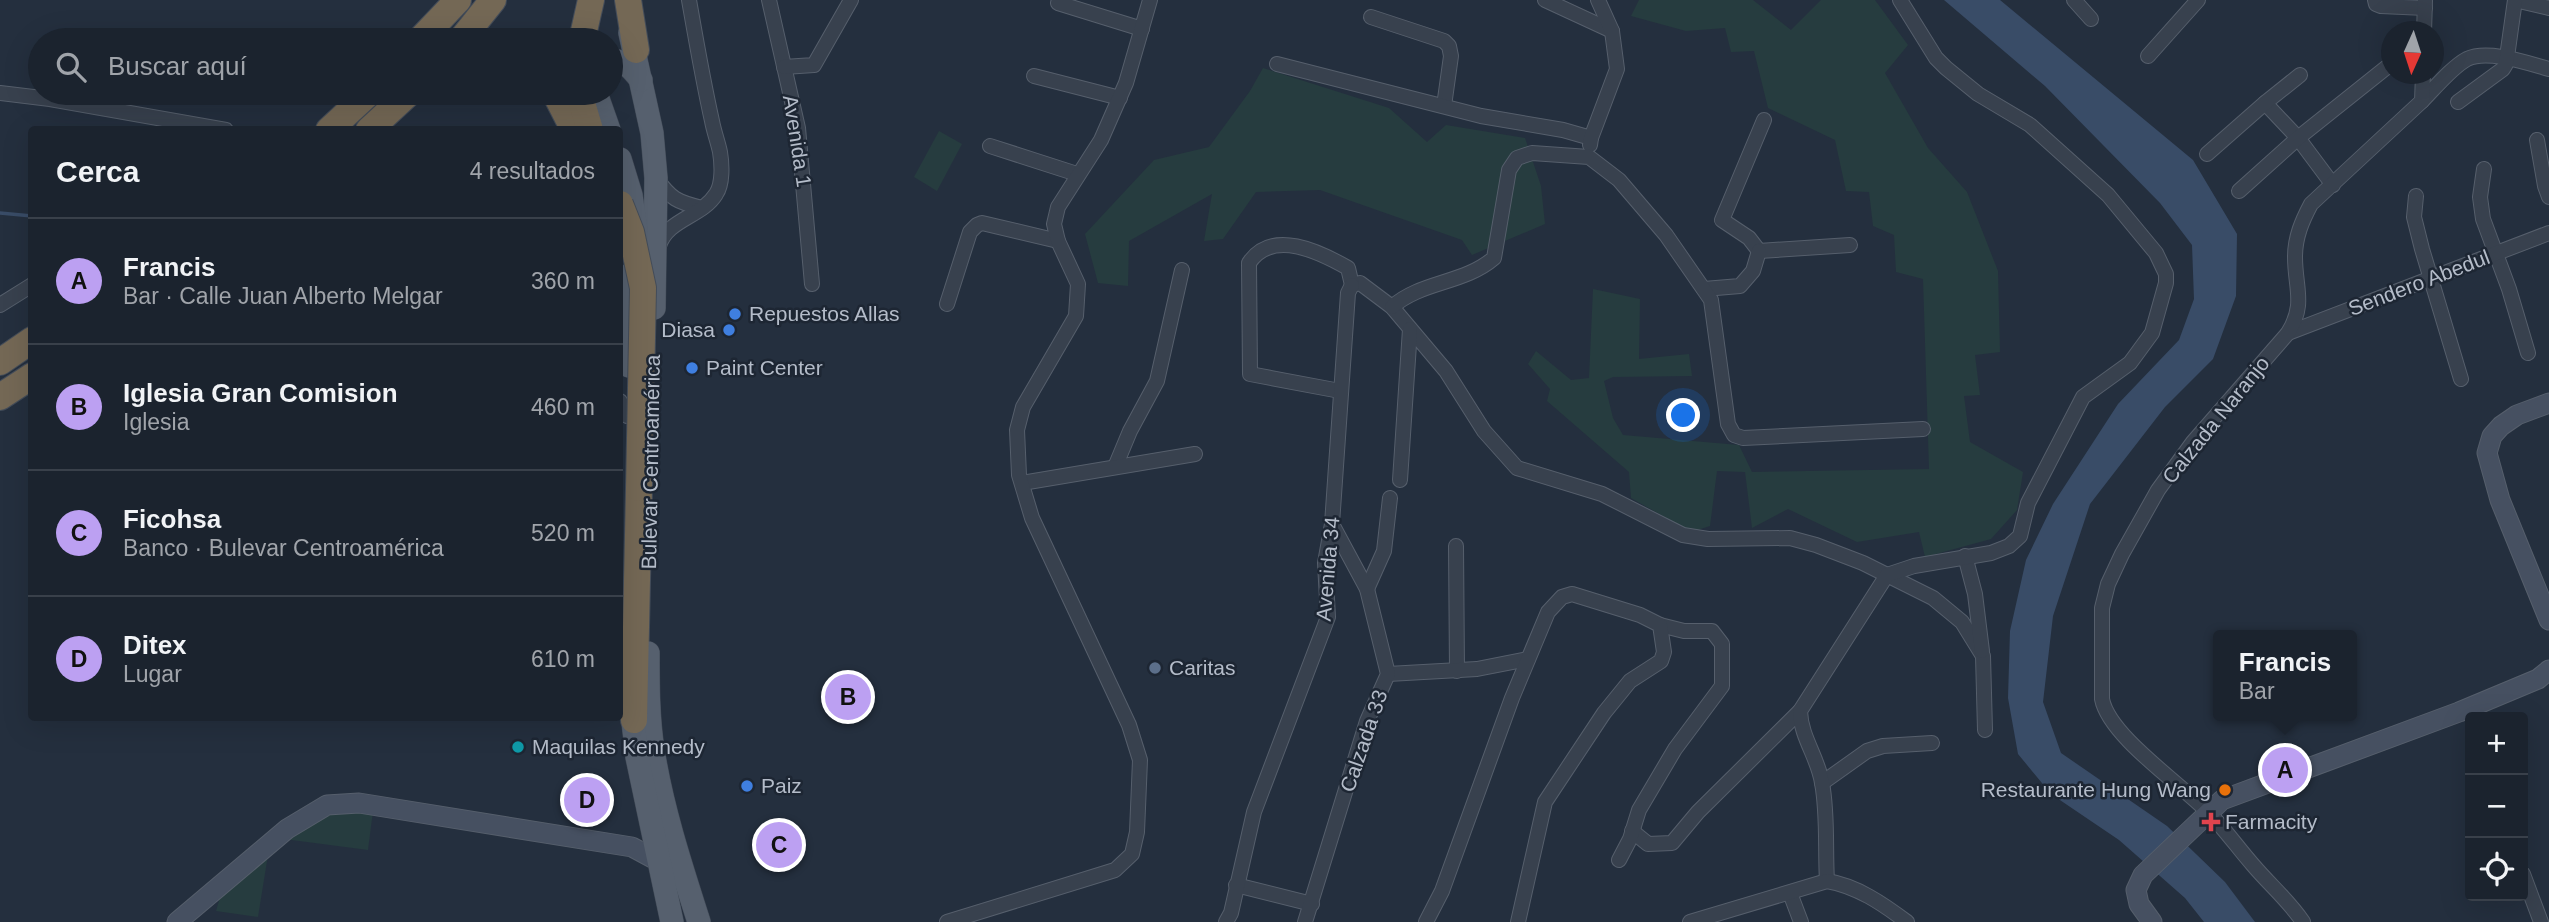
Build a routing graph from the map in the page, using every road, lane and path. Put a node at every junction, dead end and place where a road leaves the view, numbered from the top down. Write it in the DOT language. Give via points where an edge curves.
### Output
graph roads {
  1 [pos="458,0"];
  2 [pos="493,0"];
  3 [pos="577,0"];
  4 [pos="591,0"];
  5 [pos="620,0"];
  6 [pos="628,0"];
  7 [pos="689,0"];
  8 [pos="769,0"];
  9 [pos="851,0"];
  10 [pos="1150,0"];
  11 [pos="1545,0"];
  12 [pos="1598,0"];
  13 [pos="1900,0"];
  14 [pos="2074,0"];
  15 [pos="2198,0"];
  16 [pos="2375,0"];
  17 [pos="2515,0"];
  18 [pos="1058,4"];
  19 [pos="2425,4"];
  20 [pos="2549,8"];
  21 [pos="1371,17"];
  22 [pos="2091,19"];
  23 [pos="431,28"];
  24 [pos="471,28"];
  25 [pos="573,28"];
  26 [pos="585,28"];
  27 [pos="1142,29"];
  28 [pos="1612,30"];
  29 [pos="636,50"];
  30 [pos="2148,56"];
  31 [pos="2505,58"];
  32 [pos="623,62"];
  33 [pos="1278,64"];
  34 [pos="784,67"];
  35 [pos="2549,69"];
  36 [pos="2381,72"];
  37 [pos="2300,75"];
  38 [pos="1034,76"];
  39 [pos="641,80"];
  40 [pos="2423,84"];
  41 [pos="0,93"];
  42 [pos="28,96"];
  43 [pos="1120,97"];
  44 [pos="2422,101"];
  45 [pos="2458,102"];
  46 [pos="2265,103"];
  47 [pos="84,105"];
  48 [pos="356,105"];
  49 [pos="396,105"];
  50 [pos="405,105"];
  51 [pos="561,105"];
  52 [pos="573,105"];
  53 [pos="583,105"];
  54 [pos="600,105"];
  55 [pos="1444,106"];
  56 [pos="1764,120"];
  57 [pos="376,124"];
  58 [pos="203,126"];
  59 [pos="333,126"];
  60 [pos="572,126"];
  61 [pos="578,126"];
  62 [pos="589,126"];
  63 [pos="607,126"];
  64 [pos="1591,138"];
  65 [pos="2298,138"];
  66 [pos="2538,139"];
  67 [pos="990,146"];
  68 [pos="2207,154"];
  69 [pos="1589,157"];
  70 [pos="623,168"];
  71 [pos="2484,169"];
  72 [pos="1077,174"];
  73 [pos="656,178"];
  74 [pos="2333,185"];
  75 [pos="2239,191"];
  76 [pos="2416,196"];
  77 [pos="2549,197"];
  78 [pos="702,208"];
  79 [pos="623,212"];
  80 [pos="2549,233"];
  81 [pos="1058,241"];
  82 [pos="1850,245"];
  83 [pos="1759,251"];
  84 [pos="2494,254"];
  85 [pos="655,258"];
  86 [pos="1182,270"];
  87 [pos="2432,278"];
  88 [pos="812,284"];
  89 [pos="1352,285"];
  90 [pos="28,288"];
  91 [pos="1704,289"];
  92 [pos="947,304"];
  93 [pos="0,305"];
  94 [pos="1392,307"];
  95 [pos="623,314"];
  96 [pos="1410,329"];
  97 [pos="2288,333"];
  98 [pos="28,343"];
  99 [pos="626,353"];
  100 [pos="2528,353"];
  101 [pos="0,362"];
  102 [pos="28,379"];
  103 [pos="2462,379"];
  104 [pos="1340,391"];
  105 [pos="0,397"];
  106 [pos="2549,403"];
  107 [pos="623,408"];
  108 [pos="1923,429"];
  109 [pos="1195,454"];
  110 [pos="1115,467"];
  111 [pos="1400,480"];
  112 [pos="1021,483"];
  113 [pos="1390,498"];
  114 [pos="1332,524"];
  115 [pos="1456,546"];
  116 [pos="1965,556"];
  117 [pos="1887,575"];
  118 [pos="1367,589"];
  119 [pos="2549,620"];
  120 [pos="1660,625"];
  121 [pos="1983,656"];
  122 [pos="1528,659"];
  123 [pos="2549,670"];
  124 [pos="1457,671"];
  125 [pos="1388,674"];
  126 [pos="1800,711"];
  127 [pos="634,720"];
  128 [pos="1985,730"];
  129 [pos="1932,743"];
  130 [pos="1822,783"];
  131 [pos="2205,816"];
  132 [pos="1632,831"];
  133 [pos="632,848"];
  134 [pos="655,848"];
  135 [pos="1619,860"];
  136 [pos="1826,881"];
  137 [pos="1236,885"];
  138 [pos="2528,887"];
  139 [pos="1790,893"];
  140 [pos="1312,904"];
  141 [pos="672,920"];
  142 [pos="177,922"];
  143 [pos="699,922"];
  144 [pos="947,922"];
  145 [pos="1226,922"];
  146 [pos="1305,922"];
  147 [pos="1426,922"];
  148 [pos="1518,922"];
  149 [pos="1690,922"];
  150 [pos="1801,922"];
  151 [pos="1907,922"];
  152 [pos="2152,922"];
  153 [pos="2303,922"];
  154 [pos="2541,922"];
  1 -- 23 [label="highway"];
  2 -- 24 [label="highway"];
  3 -- 25 [label="main road"];
  4 -- 26 [label="highway"];
  5 -- 29 [label="main road, Bulevar Centroamérica"];
  6 -- 29 [label="highway"];
  7 -- 78 [label="street" via="721,154 718,192"];
  8 -- 34 [label="street, Avenida 1"];
  9 -- 34 [label="street" via="814,65"];
  10 -- 27 [label="street"];
  11 -- 28 [label="street"];
  12 -- 28 [label="street"];
  13 -- 116 [label="street" via="1936,58 1978,94 2030,125 2108,195 2156,253 2166,274 2152,333 2130,363 2083,397 2028,503 2020,536 1991,553"];
  14 -- 22 [label="street"];
  15 -- 30 [label="street"];
  16 -- 19 [label="street" via="2381,6"];
  17 -- 20 [label="street"];
  17 -- 31 [label="street"];
  18 -- 27 [label="street"];
  21 -- 55 [label="street" via="1449,46"];
  27 -- 43 [label="street"];
  28 -- 64 [label="street" via="1617,69"];
  29 -- 39 [label="main road, Bulevar Centroamérica"];
  31 -- 35 [label="street"];
  31 -- 44 [label="street" via="2479,55 2465,60"];
  31 -- 45 [label="street" via="2503,69"];
  32 -- 39 [label="main road"];
  33 -- 55 [label="street"];
  34 -- 88 [label="street, Avenida 1" via="798,128"];
  36 -- 65 [label="street"];
  37 -- 46 [label="street"];
  38 -- 43 [label="street"];
  39 -- 73 [label="main road, Bulevar Centroamérica"];
  40 -- 44 [label="street"];
  41 -- 42 [label="street"];
  43 -- 72 [label="street" via="1101,141"];
  44 -- 74 [label="street"];
  46 -- 65 [label="street"];
  46 -- 68 [label="street"];
  47 -- 58 [label="street"];
  48 -- 59 [label="highway"];
  49 -- 57 [label="highway"];
  50 -- 57 [label="highway"];
  51 -- 60 [label="highway"];
  52 -- 61 [label="main road"];
  53 -- 62 [label="highway"];
  54 -- 63 [label="main road"];
  55 -- 64 [label="street"];
  56 -- 83 [label="street" via="1722,220 1749,238"];
  64 -- 69 [label="street"];
  65 -- 74 [label="street"];
  65 -- 75 [label="street"];
  66 -- 77 [label="street"];
  67 -- 72 [label="street"];
  69 -- 91 [label="street" via="1619,180"];
  69 -- 94 [label="street" via="1532,153 1517,158 1509,170 1494,258 1481,270 1403,296"];
  70 -- 99 [label="main road" via="636,225 635,307"];
  71 -- 84 [label="street" via="2480,197"];
  72 -- 81 [label="street" via="1058,206 1054,224"];
  73 -- 78 [label="street" via="670,197"];
  73 -- 85 [label="main road, Bulevar Centroamérica"];
  74 -- 97 [label="street" via="2311,204 2300,225 2295,256 2298,317"];
  76 -- 87 [label="street" via="2414,217"];
  78 -- 85 [label="street" via="662,236"];
  79 -- 127 [label="highway, bridge" via="643,288"];
  80 -- 84 [label="street, Sendero Abedul"];
  81 -- 92 [label="street" via="977,225 970,232"];
  81 -- 112 [label="street" via="1077,284 1076,316 1023,407 1017,430"];
  82 -- 83 [label="street"];
  83 -- 91 [label="street" via="1753,271 1740,286"];
  84 -- 87 [label="street, Sendero Abedul"];
  84 -- 100 [label="street"];
  85 -- 143 [label="main road, Bulevar Centroamérica" via="648,685 653,751 676,850"];
  86 -- 110 [label="street" via="1157,381"];
  87 -- 97 [label="street, Sendero Abedul"];
  87 -- 103 [label="street"];
  89 -- 94 [label="street" via="1360,283"];
  89 -- 104 [label="street, Avenida 34"];
  89 -- 104 [label="street" via="1348,268 1316,250 1276,246 1256,253 1249,263 1250,374"];
  90 -- 93 [label="street"];
  91 -- 108 [label="street" via="1712,300 1728,424 1734,435"];
  94 -- 96 [label="street"];
  95 -- 99 [label="main road, Bulevar Centroamérica"];
  96 -- 111 [label="street"];
  96 -- 117 [label="street" via="1446,371 1484,431 1517,468 1602,494 1683,535 1790,538 1838,552"];
  97 -- 131 [label="street, Calzada Naranjo" via="2158,490 2122,554 2102,608 2104,712"];
  98 -- 101 [label="highway"];
  99 -- 107 [label="main road, Bulevar Centroamérica"];
  102 -- 105 [label="highway"];
  104 -- 114 [label="street, Avenida 34"];
  106 -- 119 [label="street" via="2501,425 2487,453 2500,500"];
  107 -- 127 [label="main road, Bulevar Centroamérica" via="626,674"];
  109 -- 110 [label="street"];
  110 -- 112 [label="street"];
  112 -- 144 [label="street" via="1044,545 1129,725 1140,760 1137,832 1132,854 1115,870"];
  113 -- 118 [label="street" via="1384,551"];
  114 -- 118 [label="street, Calzada 33"];
  114 -- 137 [label="street, Avenida 34" via="1325,564 1328,617 1254,812"];
  115 -- 124 [label="street"];
  116 -- 117 [label="street"];
  116 -- 121 [label="street"];
  117 -- 121 [label="street" via="1933,598 1962,622"];
  117 -- 126 [label="street"];
  118 -- 125 [label="street, Calzada 33"];
  120 -- 122 [label="street" via="1572,594 1562,597 1548,612"];
  120 -- 132 [label="street" via="1712,631 1722,644 1722,686 1675,749 1639,810"];
  120 -- 148 [label="street" via="1661,662 1630,681 1545,802"];
  121 -- 128 [label="street"];
  122 -- 124 [label="street"];
  122 -- 147 [label="street" via="1442,891"];
  123 -- 131 [label="street" via="2538,679 2459,712 2222,800"];
  124 -- 125 [label="street"];
  125 -- 140 [label="street, Calzada 33" via="1367,721"];
  126 -- 130 [label="street" via="1802,731"];
  126 -- 132 [label="street" via="1672,843 1648,844"];
  127 -- 134 [label="main road, Bulevar Centroamérica"];
  129 -- 130 [label="street" via="1867,751"];
  130 -- 136 [label="street"];
  131 -- 152 [label="street" via="2143,875 2136,890"];
  131 -- 153 [label="street, Calzada Naranjo"];
  132 -- 135 [label="street"];
  133 -- 134 [label="street"];
  133 -- 134 [label="street"];
  133 -- 142 [label="street" via="359,803 327,805 286,829"];
  134 -- 141 [label="main road, Bulevar Centroamérica" via="666,872"];
  136 -- 139 [label="street"];
  136 -- 151 [label="street" via="1881,902"];
  137 -- 140 [label="street"];
  137 -- 145 [label="street, Avenida 34"];
  138 -- 154 [label="street"];
  139 -- 149 [label="street"];
  139 -- 150 [label="street"];
  140 -- 146 [label="street, Calzada 33"];
}
